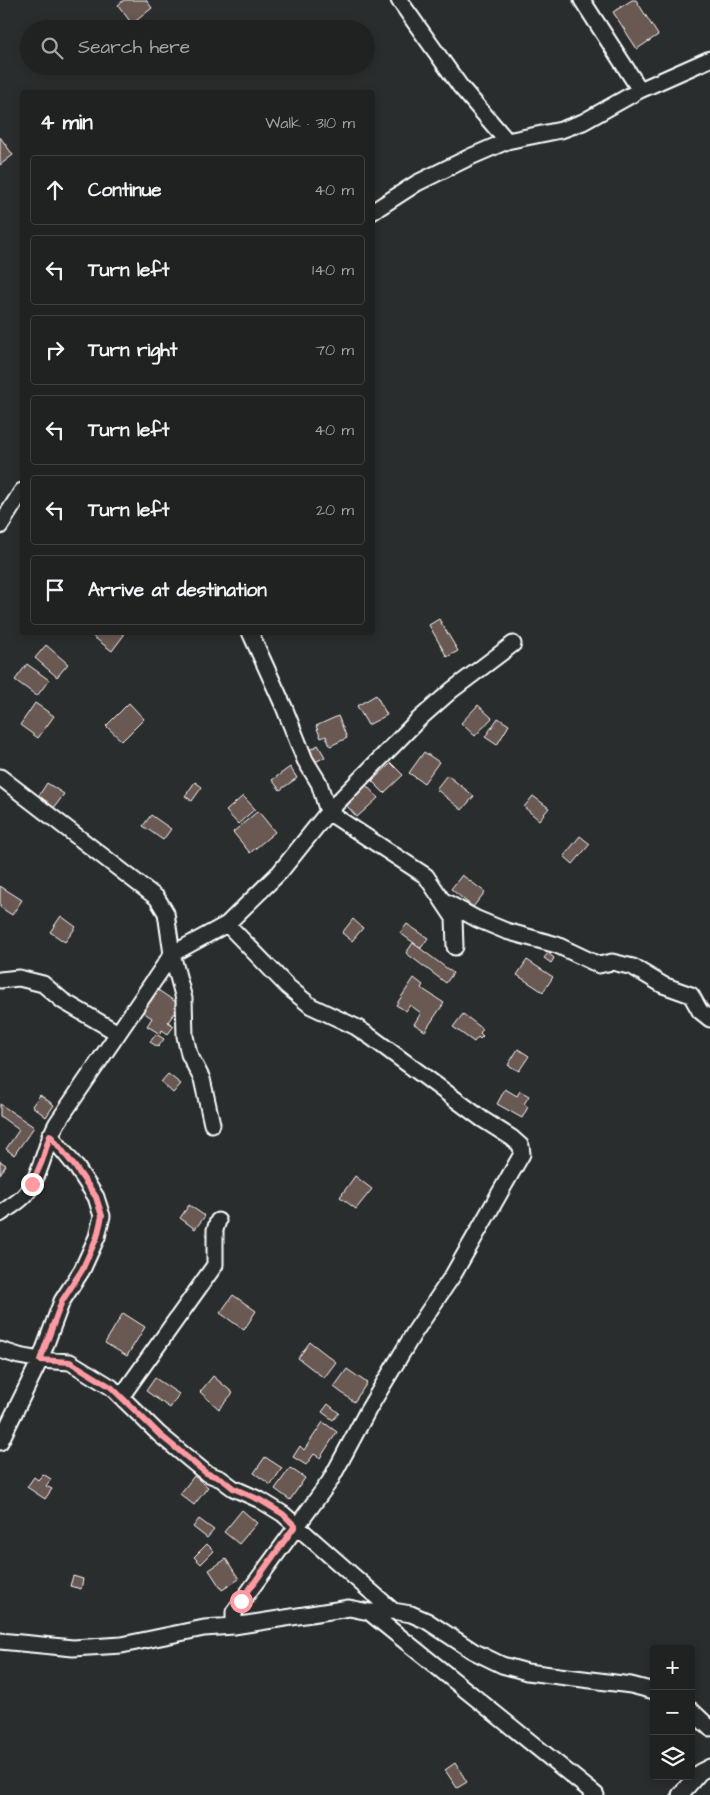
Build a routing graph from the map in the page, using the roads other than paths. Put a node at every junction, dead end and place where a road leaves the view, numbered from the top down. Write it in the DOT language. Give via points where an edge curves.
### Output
graph roads {
  1 [pos="399,0"];
  2 [pos="582,0"];
  3 [pos="710,59"];
  4 [pos="640,90"];
  5 [pos="507,140"];
  6 [pos="375,210"];
  7 [pos="20,494"];
  8 [pos="0,526"];
  9 [pos="251,635"];
  10 [pos="513,644"];
  11 [pos="0,777"];
  12 [pos="328,812"];
  13 [pos="441,899"];
  14 [pos="226,924"];
  15 [pos="455,947"];
  16 [pos="172,954"];
  17 [pos="0,980"];
  18 [pos="710,1019"];
  19 [pos="118,1033"];
  20 [pos="212,1124"];
  21 [pos="50,1135"];
  22 [pos="0,1214"];
  23 [pos="218,1221"];
  24 [pos="0,1350"];
  25 [pos="40,1360"];
  26 [pos="122,1397"];
  27 [pos="0,1442"];
  28 [pos="295,1526"];
  29 [pos="393,1611"];
  30 [pos="369,1612"];
  31 [pos="234,1626"];
  32 [pos="0,1641"];
  33 [pos="650,1690"];
  34 [pos="695,1714"];
  35 [pos="710,1728"];
  36 [pos="710,1766"];
  37 [pos="596,1795"];
  38 [pos="680,1795"];
  1 -- 5 [label="street" via="460,86"];
  2 -- 4 [label="street"];
  3 -- 4 [label="street"];
  4 -- 5 [label="street" via="583,122 561,130"];
  5 -- 6 [label="street" via="417,183"];
  7 -- 8 [label="street"];
  9 -- 12 [label="street" via="305,760 319,783"];
  10 -- 12 [label="street" via="418,720"];
  11 -- 16 [label="street" via="157,898 166,913"];
  12 -- 13 [label="street" via="426,876"];
  12 -- 14 [label="street" via="280,872"];
  13 -- 15 [label="street" via="454,918"];
  13 -- 18 [label="street" via="506,931 557,945 599,964 612,962 633,967 663,985 691,995 700,1011"];
  14 -- 16 [label="street"];
  14 -- 28 [label="street" via="310,1006 356,1026 512,1138 521,1146 522,1154 453,1275 368,1410 330,1481"];
  16 -- 19 [label="street"];
  16 -- 20 [label="street" via="184,999 189,1054 202,1079"];
  17 -- 19 [label="street" via="19,978 43,984 63,1001"];
  19 -- 21 [label="street"];
  21 -- 22 [label="street" via="25,1196"];
  21 -- 25 [label="street" via="96,1197 102,1216 97,1237 82,1270 62,1301"];
  23 -- 26 [label="street" via="215,1266"];
  24 -- 25 [label="street"];
  25 -- 26 [label="street" via="70,1362"];
  25 -- 27 [label="street"];
  26 -- 28 [label="street" via="159,1434 206,1473 275,1509"];
  28 -- 29 [label="street"];
  28 -- 31 [label="street" via="234,1612"];
  29 -- 30 [label="street"];
  29 -- 33 [label="street" via="427,1621 473,1651 502,1665 527,1672"];
  30 -- 31 [label="street" via="349,1608"];
  30 -- 37 [label="street"];
  31 -- 32 [label="street" via="204,1628 122,1645 73,1648"];
  34 -- 35 [label="street"];
  36 -- 38 [label="street" via="700,1772"];
}
